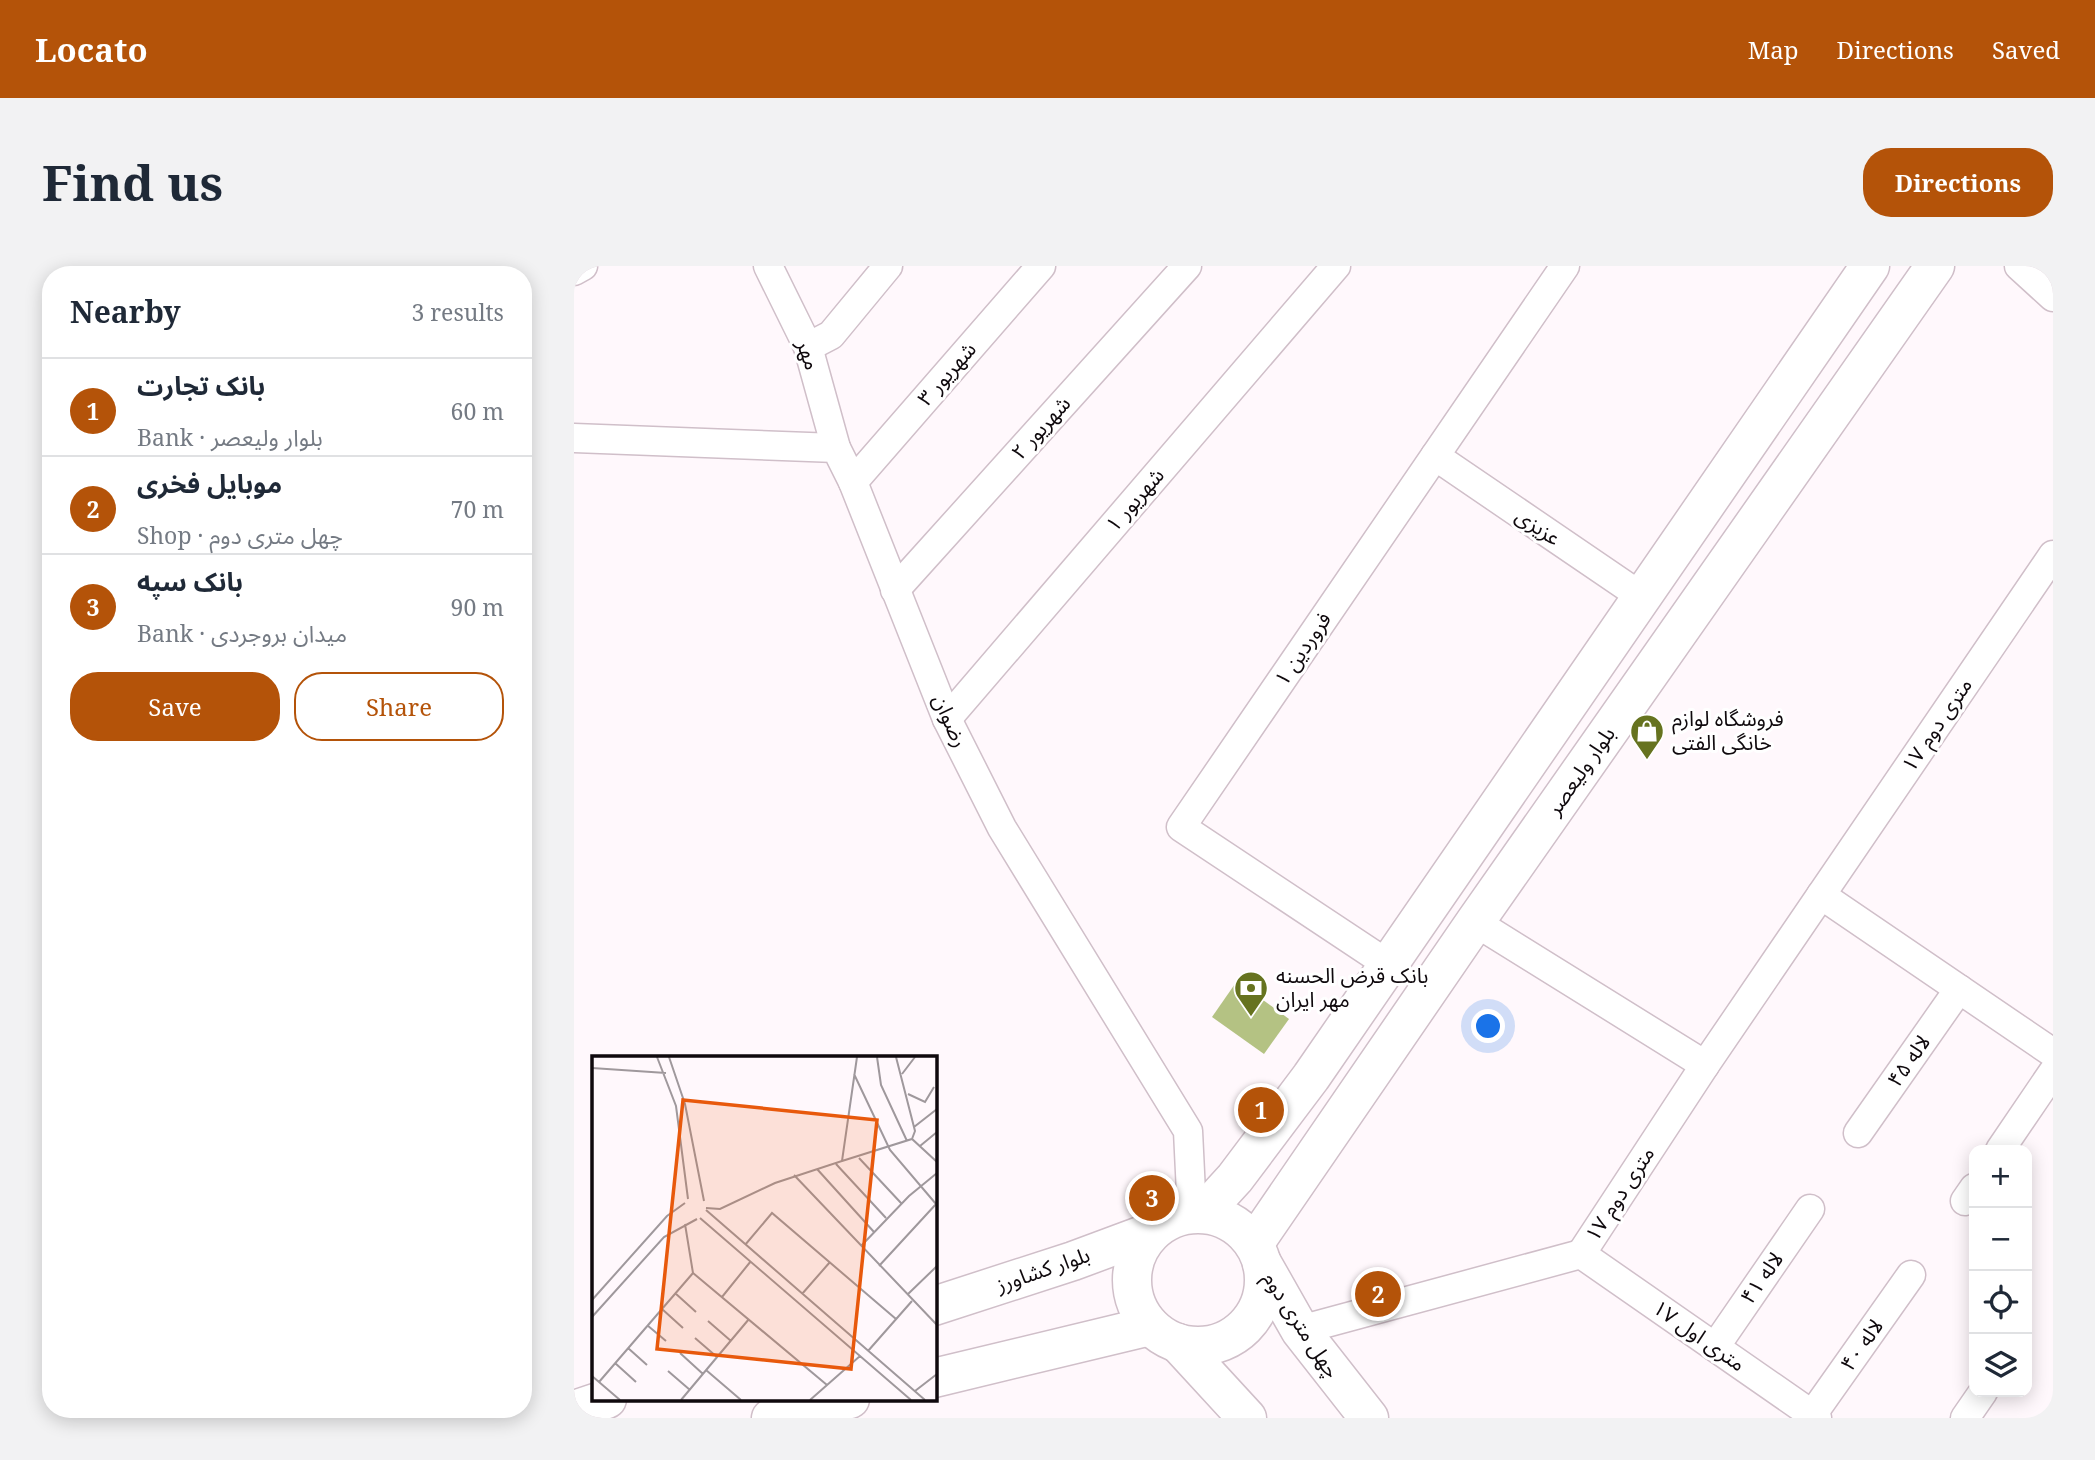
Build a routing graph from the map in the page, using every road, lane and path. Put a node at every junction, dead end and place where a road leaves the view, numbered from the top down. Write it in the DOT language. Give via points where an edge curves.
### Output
graph roads {
  1 [pos="583,266"];
  2 [pos="768,266"];
  3 [pos="888,266"];
  4 [pos="1041,266"];
  5 [pos="1187,266"];
  6 [pos="1565,266"];
  7 [pos="1870,266"];
  8 [pos="1935,266"];
  9 [pos="2019,266"];
  10 [pos="574,271"];
  11 [pos="1321,271"];
  12 [pos="2053,297"];
  13 [pos="808,347"];
  14 [pos="574,439"];
  15 [pos="836,448"];
  16 [pos="1435,456"];
  17 [pos="853,482"];
  18 [pos="2053,555"];
  19 [pos="895,590"];
  20 [pos="1642,597"];
  21 [pos="947,719"];
  22 [pos="1821,895"];
  23 [pos="1475,922"];
  24 [pos="1389,965"];
  25 [pos="1959,989"];
  26 [pos="2053,1053"];
  27 [pos="1705,1065"];
  28 [pos="2053,1072"];
  29 [pos="1858,1133"];
  30 [pos="2003,1145"];
  31 [pos="1810,1209"];
  32 [pos="1197,1213"];
  33 [pos="1151,1232"];
  34 [pos="1258,1254"];
  35 [pos="1581,1254"];
  36 [pos="1911,1275"];
  37 [pos="936,1305"];
  38 [pos="1300,1330"];
  39 [pos="1164,1335"];
  40 [pos="1715,1347"];
  41 [pos="936,1378"];
  42 [pos="1980,1397"];
  43 [pos="604,1400"];
  44 [pos="846,1400"];
  45 [pos="574,1410"];
  46 [pos="1815,1416"];
  47 [pos="771,1418"];
  48 [pos="1247,1418"];
  49 [pos="1368,1418"];
  50 [pos="1965,1418"];
  1 -- 10 [label="street"];
  2 -- 13 [label="street, مهر"];
  3 -- 13 [label="street" via="831,335"];
  4 -- 17 [label="street, شهریور ۳"];
  5 -- 19 [label="street, شهریور ۲"];
  6 -- 16 [label="street, فروردین ۱"];
  7 -- 20 [label="main road"];
  8 -- 23 [label="main road, بلوار ولیعصر"];
  9 -- 12 [label="street"];
  11 -- 21 [label="street, شهریور ۱"];
  13 -- 15 [label="street, مهر"];
  14 -- 15 [label="street"];
  15 -- 17 [label="street, رضوان"];
  16 -- 20 [label="street, عزیزی"];
  16 -- 24 [label="street, فروردین ۱" via="1181,827"];
  17 -- 19 [label="street, رضوان"];
  18 -- 22 [label="street, ۱۷ متری دوم"];
  19 -- 21 [label="street, رضوان"];
  20 -- 24 [label="main road"];
  21 -- 32 [label="street, رضوان" via="1002,828 1188,1131"];
  22 -- 25 [label="street"];
  22 -- 27 [label="street, ۱۷ متری دوم"];
  23 -- 27 [label="street"];
  23 -- 34 [label="main road, بلوار ولیعصر"];
  24 -- 32 [label="main road" via="1235,1178"];
  25 -- 26 [label="street"];
  25 -- 29 [label="street, لاله ۴۵"];
  27 -- 35 [label="street, ۱۷ متری دوم"];
  28 -- 30 [label="street"];
  31 -- 40 [label="street, لاله ۴۱"];
  32 -- 33 [label="main road" via="1167,1221"];
  32 -- 34 [label="main road" via="1223,1218 1240,1228"];
  33 -- 37 [label="main road, بلوار کشاورز"];
  33 -- 39 [label="main road" via="1136,1253 1131,1279 1136,1304"];
  34 -- 38 [label="main road, چهل متری دوم"];
  34 -- 39 [label="main road" via="1263,1291 1252,1317 1232,1337 1206,1346"];
  35 -- 38 [label="street"];
  35 -- 40 [label="street, ۱۷ متری اول"];
  36 -- 46 [label="street, لاله ۴۰"];
  38 -- 49 [label="main road, چهل متری دوم"];
  39 -- 41 [label="main road"];
  39 -- 48 [label="main road"];
  40 -- 46 [label="street, ۱۷ متری اول"];
  42 -- 50 [label="street"];
  43 -- 45 [label="main road"];
  44 -- 47 [label="main road"];
}
